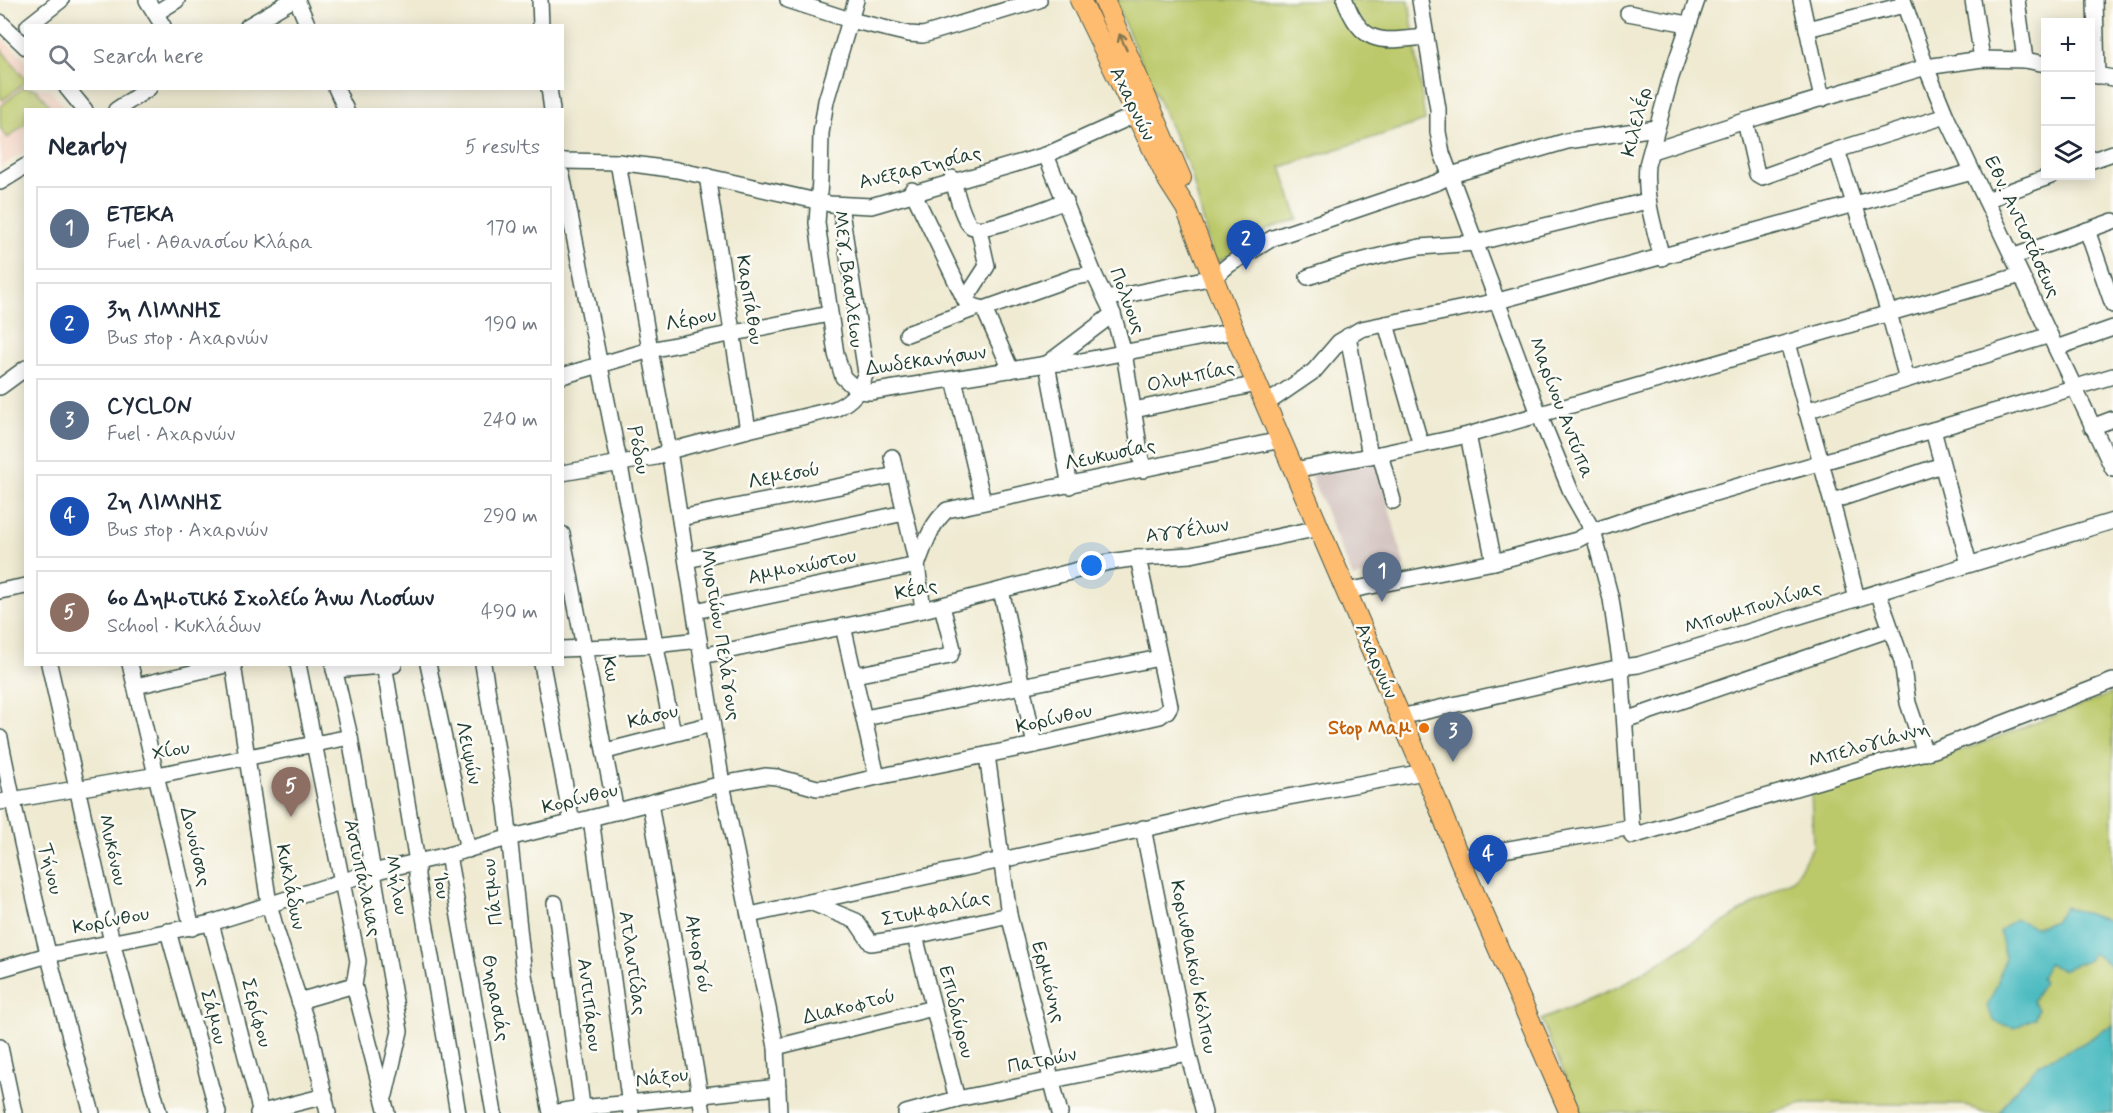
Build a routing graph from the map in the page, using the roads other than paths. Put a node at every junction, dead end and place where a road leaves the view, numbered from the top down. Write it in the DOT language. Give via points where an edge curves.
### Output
graph roads {
  1 [pos="61,0"];
  2 [pos="147,0"];
  3 [pos="177,0"];
  4 [pos="292,0"];
  5 [pos="297,0"];
  6 [pos="540,0"];
  7 [pos="788,0"];
  8 [pos="856,0"];
  9 [pos="1039,0"];
  10 [pos="1080,0"];
  11 [pos="1104,0"];
  12 [pos="1345,0"];
  13 [pos="1420,0"];
  14 [pos="1697,0"];
  15 [pos="1801,0"];
  16 [pos="1973,0"];
  17 [pos="2017,0"];
  18 [pos="2095,0"];
  19 [pos="1903,2"];
  20 [pos="1628,14"];
  21 [pos="160,19"];
  22 [pos="850,20"];
  23 [pos="0,22"];
  24 [pos="35,24"];
  25 [pos="251,24"];
  26 [pos="307,24"];
  27 [pos="541,24"];
  28 [pos="1688,24"];
  29 [pos="1807,29"];
  30 [pos="24,34"];
  31 [pos="1426,37"];
  32 [pos="1982,59"];
  33 [pos="2025,60"];
  34 [pos="2041,63"];
  35 [pos="1926,67"];
  36 [pos="2094,72"];
  37 [pos="2095,75"];
  38 [pos="2113,78"];
  39 [pos="69,90"];
  40 [pos="146,90"];
  41 [pos="337,90"];
  42 [pos="549,90"];
  43 [pos="1822,99"];
  44 [pos="83,108"];
  45 [pos="119,108"];
  46 [pos="345,108"];
  47 [pos="552,108"];
  48 [pos="1137,114"];
  49 [pos="1946,116"];
  50 [pos="1745,120"];
  51 [pos="1656,128"];
  52 [pos="1837,150"];
  53 [pos="1652,151"];
  54 [pos="2113,153"];
  55 [pos="1046,155"];
  56 [pos="564,160"];
  57 [pos="2095,160"];
  58 [pos="618,162"];
  59 [pos="24,167"];
  60 [pos="1972,172"];
  61 [pos="1451,175"];
  62 [pos="707,176"];
  63 [pos="2041,180"];
  64 [pos="953,181"];
  65 [pos="0,182"];
  66 [pos="564,185"];
  67 [pos="914,192"];
  68 [pos="1986,200"];
  69 [pos="817,201"];
  70 [pos="1066,201"];
  71 [pos="1647,201"];
  72 [pos="840,205"];
  73 [pos="1855,205"];
  74 [pos="1186,208"];
  75 [pos="2113,220"];
  76 [pos="979,230"];
  77 [pos="2087,230"];
  78 [pos="1475,243"];
  79 [pos="2012,257"];
  80 [pos="1662,258"];
  81 [pos="1094,274"];
  82 [pos="2021,275"];
  83 [pos="1214,277"];
  84 [pos="1308,278"];
  85 [pos="1106,299"];
  86 [pos="1498,301"];
  87 [pos="2113,305"];
  88 [pos="975,306"];
  89 [pos="1889,313"];
  90 [pos="829,314"];
  91 [pos="1113,314"];
  92 [pos="1386,324"];
  93 [pos="2113,328"];
  94 [pos="1234,331"];
  95 [pos="733,333"];
  96 [pos="908,334"];
  97 [pos="1348,336"];
  98 [pos="2053,342"];
  99 [pos="1788,343"];
  100 [pos="650,350"];
  101 [pos="1125,353"];
  102 [pos="600,364"];
  103 [pos="1047,364"];
  104 [pos="24,369"];
  105 [pos="1011,370"];
  106 [pos="564,375"];
  107 [pos="2113,376"];
  108 [pos="954,379"];
  109 [pos="1907,379"];
  110 [pos="1257,384"];
  111 [pos="0,387"];
  112 [pos="2074,388"];
  113 [pos="858,391"];
  114 [pos="1266,404"];
  115 [pos="1134,410"];
  116 [pos="1806,411"];
  117 [pos="1539,414"];
  118 [pos="2113,419"];
  119 [pos="2092,427"];
  120 [pos="748,430"];
  121 [pos="1933,430"];
  122 [pos="1468,435"];
  123 [pos="1281,440"];
  124 [pos="1421,445"];
  125 [pos="669,452"];
  126 [pos="1375,455"];
  127 [pos="892,457"];
  128 [pos="1821,463"];
  129 [pos="619,464"];
  130 [pos="1942,465"];
  131 [pos="2113,469"];
  132 [pos="1143,470"];
  133 [pos="1294,470"];
  134 [pos="564,473"];
  135 [pos="896,475"];
  136 [pos="1070,486"];
  137 [pos="982,501"];
  138 [pos="1393,501"];
  139 [pos="1833,501"];
  140 [pos="904,513"];
  141 [pos="680,518"];
  142 [pos="2113,521"];
  143 [pos="1319,528"];
  144 [pos="1593,531"];
  145 [pos="564,544"];
  146 [pos="1138,558"];
  147 [pos="687,560"];
  148 [pos="1494,562"];
  149 [pos="917,564"];
  150 [pos="1969,564"];
  151 [pos="24,586"];
  152 [pos="1001,590"];
  153 [pos="0,591"];
  154 [pos="1346,591"];
  155 [pos="1878,592"];
  156 [pos="1857,599"];
  157 [pos="942,606"];
  158 [pos="923,610"];
  159 [pos="695,611"];
  160 [pos="843,626"];
  161 [pos="1891,629"];
  162 [pos="699,640"];
  163 [pos="654,645"];
  164 [pos="585,648"];
  165 [pos="564,649"];
  166 [pos="702,656"];
  167 [pos="1159,658"];
  168 [pos="49,666"];
  169 [pos="131,666"];
  170 [pos="216,666"];
  171 [pos="231,666"];
  172 [pos="298,666"];
  173 [pos="360,666"];
  174 [pos="387,666"];
  175 [pos="428,666"];
  176 [pos="483,666"];
  177 [pos="542,666"];
  178 [pos="333,667"];
  179 [pos="1621,667"];
  180 [pos="201,668"];
  181 [pos="855,675"];
  182 [pos="2113,681"];
  183 [pos="136,686"];
  184 [pos="1021,686"];
  185 [pos="1170,706"];
  186 [pos="1400,717"];
  187 [pos="864,718"];
  188 [pos="1624,720"];
  189 [pos="712,724"];
  190 [pos="673,733"];
  191 [pos="350,737"];
  192 [pos="0,738"];
  193 [pos="313,743"];
  194 [pos="1035,745"];
  195 [pos="606,751"];
  196 [pos="1925,753"];
  197 [pos="987,755"];
  198 [pos="247,757"];
  199 [pos="1424,772"];
  200 [pos="157,775"];
  201 [pos="876,777"];
  202 [pos="722,784"];
  203 [pos="77,789"];
  204 [pos="6,801"];
  205 [pos="650,803"];
  206 [pos="616,812"];
  207 [pos="591,818"];
  208 [pos="572,823"];
  209 [pos="1143,828"];
  210 [pos="1632,831"];
  211 [pos="508,838"];
  212 [pos="468,850"];
  213 [pos="448,855"];
  214 [pos="1459,858"];
  215 [pos="1001,861"];
  216 [pos="417,862"];
  217 [pos="372,872"];
  218 [pos="342,881"];
  219 [pos="810,902"];
  220 [pos="555,903"];
  221 [pos="269,904"];
  222 [pos="750,915"];
  223 [pos="1009,915"];
  224 [pos="211,923"];
  225 [pos="192,928"];
  226 [pos="168,932"];
  227 [pos="915,936"];
  228 [pos="112,942"];
  229 [pos="48,955"];
  230 [pos="0,969"];
  231 [pos="354,985"];
  232 [pos="299,1001"];
  233 [pos="933,1008"];
  234 [pos="0,1047"];
  235 [pos="776,1047"];
  236 [pos="1188,1053"];
  237 [pos="1052,1080"];
  238 [pos="778,1087"];
  239 [pos="701,1095"];
  240 [pos="325,1096"];
  241 [pos="957,1099"];
  242 [pos="385,1106"];
  243 [pos="630,1108"];
  244 [pos="582,1110"];
  245 [pos="155,1112"];
  246 [pos="915,1112"];
  247 [pos="14,1113"];
  248 [pos="92,1113"];
  249 [pos="218,1113"];
  250 [pos="260,1113"];
  251 [pos="328,1113"];
  252 [pos="458,1113"];
  253 [pos="494,1113"];
  254 [pos="551,1113"];
  255 [pos="703,1113"];
  256 [pos="779,1113"];
  257 [pos="1060,1113"];
  258 [pos="1204,1113"];
  259 [pos="1570,1113"];
  1 -- 24 [label="street"];
  2 -- 21 [label="street"];
  3 -- 21 [label="street"];
  4 -- 25 [label="street"];
  5 -- 26 [label="street"];
  6 -- 27 [label="street"];
  7 -- 22 [label="street"];
  8 -- 22 [label="street, Μεγ. Βασιλειου"];
  9 -- 22 [label="street" via="923,35"];
  10 -- 48 [label="main road, Αχαρνών"];
  74 -- 11 [label="main road, Αχαρνών, one-way" via="1180,176"];
  12 -- 31 [label="street" via="1356,21 1374,39"];
  13 -- 31 [label="street, Μαρίνου Αντύπα"];
  14 -- 28 [label="street, Κιλελέρ"];
  15 -- 29 [label="street"];
  16 -- 32 [label="street"];
  17 -- 33 [label="street"];
  18 -- 36 [label="street"];
  19 -- 29 [label="street"];
  19 -- 35 [label="street, Εθν. Αντιστάσεως"];
  20 -- 28 [label="street"];
  22 -- 69 [label="street, Μεγ. Βασιλειου" via="826,101"];
  23 -- 30 [label="street"];
  28 -- 51 [label="street, Κιλελέρ"];
  29 -- 43 [label="street"];
  31 -- 61 [label="street, Μαρίνου Αντύπα" via="1439,141"];
  32 -- 33 [label="street"];
  32 -- 35 [label="street"];
  33 -- 34 [label="street"];
  35 -- 43 [label="street"];
  35 -- 49 [label="street, Εθν. Αντιστάσεως"];
  37 -- 38 [label="street"];
  39 -- 44 [label="street"];
  40 -- 45 [label="street"];
  41 -- 46 [label="street"];
  42 -- 47 [label="street"];
  43 -- 50 [label="street"];
  48 -- 55 [label="street, Ανεξαρτησίας"];
  48 -- 74 [label="main road, Αχαρνών" via="1168,180"];
  49 -- 52 [label="street"];
  49 -- 60 [label="street, Εθν. Αντιστάσεως"];
  50 -- 52 [label="street" via="1759,176"];
  50 -- 53 [label="street"];
  51 -- 53 [label="street, Κιλελέρ"];
  51 -- 61 [label="street" via="1568,141"];
  52 -- 73 [label="street"];
  53 -- 71 [label="street, Κιλελέρ" via="1647,165"];
  54 -- 57 [label="street"];
  55 -- 64 [label="street, Ανεξαρτησίας"];
  55 -- 70 [label="street, Πολυους"];
  56 -- 58 [label="street, Ανεξαρτησίας"];
  58 -- 62 [label="street, Ανεξαρτησίας"];
  58 -- 100 [label="street, Μυρτώου Πελάγους"];
  59 -- 65 [label="street"];
  60 -- 68 [label="street, Εθν. Αντιστάσεως"];
  60 -- 73 [label="street"];
  61 -- 78 [label="street, Μαρίνου Αντύπα"];
  61 -- 83 [label="street" via="1273,238"];
  62 -- 69 [label="street, Ανεξαρτησίας"];
  62 -- 95 [label="street, Καρπάθου"];
  63 -- 68 [label="street"];
  64 -- 67 [label="street, Ανεξαρτησίας"];
  64 -- 76 [label="street" via="966,220"];
  66 -- 102 [label="street, Ρόδου"];
  67 -- 72 [label="street, Ανεξαρτησίας" via="871,206"];
  67 -- 88 [label="street"];
  68 -- 79 [label="street, Εθν. Αντιστάσεως"];
  69 -- 72 [label="street, Ανεξαρτησίας"];
  69 -- 90 [label="street, Μεγ. Βασιλειου"];
  70 -- 76 [label="street"];
  70 -- 81 [label="street, Πολυους"];
  71 -- 78 [label="street"];
  71 -- 80 [label="street, Κιλελέρ"];
  72 -- 113 [label="street" via="866,373"];
  73 -- 80 [label="street"];
  73 -- 89 [label="street"];
  74 -- 83 [label="main road, Αχαρνών"];
  75 -- 77 [label="street"];
  76 -- 88 [label="street" via="987,266"];
  77 -- 79 [label="street"];
  77 -- 87 [label="street"];
  78 -- 84 [label="street" via="1420,247"];
  78 -- 86 [label="street, Μαρίνου Αντύπα"];
  79 -- 82 [label="street, Εθν. Αντιστάσεως"];
  80 -- 86 [label="street"];
  81 -- 85 [label="street, Πολυους"];
  81 -- 88 [label="street"];
  82 -- 89 [label="street"];
  82 -- 98 [label="street, Εθν. Αντιστάσεως"];
  83 -- 85 [label="street"];
  83 -- 94 [label="main road, Αχαρνών"];
  85 -- 91 [label="street, Πολυους"];
  86 -- 92 [label="street"];
  86 -- 117 [label="street, Μαρίνου Αντύπα"];
  88 -- 96 [label="street"];
  88 -- 105 [label="street"];
  89 -- 99 [label="street"];
  89 -- 109 [label="street"];
  90 -- 95 [label="street, Λέρου"];
  90 -- 113 [label="street, Μεγ. Βασιλειου" via="843,377"];
  91 -- 101 [label="street, Πολυους"];
  91 -- 103 [label="street"];
  92 -- 97 [label="street"];
  92 -- 124 [label="street"];
  93 -- 98 [label="street"];
  94 -- 101 [label="street, Δωδεκανήσων"];
  94 -- 110 [label="main road, Αχαρνών"];
  95 -- 100 [label="street, Λέρου"];
  95 -- 120 [label="street, Καρπάθου"];
  97 -- 114 [label="street" via="1314,370"];
  97 -- 126 [label="street"];
  98 -- 109 [label="street"];
  98 -- 112 [label="street, Εθν. Αντιστάσεως"];
  99 -- 116 [label="street"];
  99 -- 117 [label="street"];
  100 -- 102 [label="street, Λέρου"];
  100 -- 125 [label="street, Μυρτώου Πελάγους"];
  101 -- 103 [label="street, Δωδεκανήσων"];
  101 -- 115 [label="street, Πολυους"];
  102 -- 106 [label="street, Λέρου"];
  102 -- 129 [label="street, Ρόδου"];
  103 -- 105 [label="street, Δωδεκανήσων"];
  103 -- 136 [label="street"];
  104 -- 111 [label="street"];
  105 -- 108 [label="street, Δωδεκανήσων"];
  107 -- 112 [label="street"];
  108 -- 113 [label="street, Δωδεκανήσων"];
  108 -- 137 [label="street"];
  109 -- 116 [label="street"];
  110 -- 114 [label="main road, Αχαρνών"];
  110 -- 115 [label="street, Ολυμπίας"];
  112 -- 119 [label="street, Εθν. Αντιστάσεως"];
  112 -- 121 [label="street"];
  113 -- 120 [label="street, Δωδεκανήσων" via="849,403 835,409"];
  114 -- 123 [label="main road, Αχαρνών"];
  115 -- 132 [label="street, Πολυους"];
  116 -- 128 [label="street"];
  117 -- 122 [label="street"];
  117 -- 144 [label="street, Μαρίνου Αντύπα" via="1572,494"];
  118 -- 119 [label="street"];
  119 -- 131 [label="street, Εθν. Αντιστάσεως"];
  120 -- 125 [label="street, Δωδεκανήσων"];
  121 -- 128 [label="street"];
  121 -- 130 [label="street"];
  122 -- 124 [label="street"];
  122 -- 148 [label="street"];
  123 -- 132 [label="street, Λευκωσίας"];
  123 -- 133 [label="main road, Αχαρνών"];
  124 -- 126 [label="street"];
  125 -- 129 [label="street, Δωδεκανήσων"];
  125 -- 141 [label="street, Μυρτώου Πελάγους"];
  126 -- 133 [label="street"];
  126 -- 138 [label="street"];
  127 -- 135 [label="street"];
  128 -- 139 [label="street"];
  128 -- 144 [label="street"];
  129 -- 134 [label="street, Δωδεκανήσων"];
  129 -- 163 [label="street, Ρόδου"];
  130 -- 139 [label="street"];
  130 -- 150 [label="street"];
  132 -- 136 [label="street, Λευκωσίας"];
  133 -- 143 [label="main road, Αχαρνών"];
  135 -- 140 [label="street"];
  135 -- 141 [label="street, Λεμεσού"];
  136 -- 137 [label="street, Λευκωσίας"];
  137 -- 149 [label="street, Λευκωσίας" via="947,510 938,518"];
  139 -- 156 [label="street"];
  140 -- 147 [label="street"];
  140 -- 149 [label="street"];
  141 -- 147 [label="street, Μυρτώου Πελάγους"];
  142 -- 150 [label="street, Μπουμπουλίνας"];
  143 -- 146 [label="street, Αγγέλων" via="1191,555"];
  143 -- 154 [label="main road, Αχαρνών"];
  144 -- 148 [label="street" via="1577,540"];
  144 -- 179 [label="street, Μαρίνου Αντύπα" via="1611,599"];
  145 -- 164 [label="street, Κω"];
  146 -- 152 [label="street, Κέας"];
  146 -- 167 [label="street, Αγγέλων"];
  147 -- 159 [label="street, Μυρτώου Πελάγους"];
  148 -- 154 [label="street"];
  149 -- 158 [label="street"];
  149 -- 159 [label="street, Αμμοχώστου"];
  150 -- 155 [label="street, Μπουμπουλίνας"];
  151 -- 153 [label="street"];
  152 -- 157 [label="street, Κέας"];
  152 -- 184 [label="street"];
  154 -- 186 [label="main road, Αχαρνών"];
  155 -- 156 [label="street, Μπουμπουλίνας"];
  155 -- 161 [label="street"];
  156 -- 179 [label="street, Μπουμπουλίνας"];
  157 -- 158 [label="street, Κέας"];
  157 -- 181 [label="street" via="953,649 950,656"];
  158 -- 160 [label="street, Κέας"];
  159 -- 162 [label="street, Μυρτώου Πελάγους"];
  160 -- 166 [label="street, Κέας"];
  160 -- 181 [label="street"];
  161 -- 188 [label="street"];
  161 -- 196 [label="street"];
  162 -- 163 [label="street"];
  162 -- 166 [label="street, Μυρτώου Πελάγους"];
  163 -- 164 [label="street"];
  163 -- 190 [label="street, Ρόδου"];
  164 -- 165 [label="street"];
  164 -- 195 [label="street, Κω"];
  166 -- 189 [label="street, Μυρτώου Πελάγους"];
  167 -- 184 [label="street"];
  167 -- 185 [label="street, Αγγέλων"];
  168 -- 203 [label="street, Μυκόνου"];
  169 -- 183 [label="street, Δονούσας"];
  170 -- 180 [label="street"];
  171 -- 198 [label="street, Κυκλάδων"];
  172 -- 193 [label="street, Αστυπάλαιας"];
  173 -- 178 [label="street"];
  174 -- 216 [label="street, Ίου"];
  175 -- 212 [label="street, Λειψών"];
  176 -- 211 [label="street, Πάτμου"];
  177 -- 208 [label="street"];
  178 -- 191 [label="street, Μήλου"];
  179 -- 186 [label="street, Μπουμπουλίνας"];
  179 -- 188 [label="street, Μαρίνου Αντύπα"];
  180 -- 183 [label="street"];
  181 -- 187 [label="street"];
  182 -- 196 [label="street, Μπελογιάννη"];
  183 -- 200 [label="street, Δονούσας"];
  184 -- 187 [label="street"];
  184 -- 194 [label="street"];
  185 -- 194 [label="street, Κορίνθου" via="1160,716"];
  186 -- 199 [label="main road, Αχαρνών"];
  187 -- 201 [label="street"];
  188 -- 210 [label="street, Μαρίνου Αντύπα"];
  189 -- 190 [label="street, Κάσου"];
  189 -- 202 [label="street, Μυρτώου Πελάγους"];
  190 -- 195 [label="street, Κάσου"];
  191 -- 193 [label="street, Χίου"];
  191 -- 217 [label="street, Μήλου"];
  192 -- 204 [label="street, Τήνου"];
  193 -- 198 [label="street, Χίου"];
  193 -- 218 [label="street, Αστυπάλαιας"];
  194 -- 197 [label="street, Κορίνθου"];
  195 -- 206 [label="street, Κω"];
  196 -- 210 [label="street, Μπελογιάννη"];
  197 -- 201 [label="street, Κορίνθου"];
  197 -- 215 [label="street, Ερμιόνης"];
  198 -- 200 [label="street, Χίου"];
  198 -- 221 [label="street, Κυκλάδων"];
  199 -- 209 [label="street"];
  199 -- 214 [label="main road, Αχαρνών"];
  200 -- 203 [label="street, Χίου"];
  200 -- 225 [label="street, Δονούσας"];
  201 -- 202 [label="street, Κορίνθου" via="817,788 765,776"];
  202 -- 205 [label="street, Κορίνθου"];
  202 -- 222 [label="street, Μυρτώου Πελάγους"];
  203 -- 204 [label="street, Χίου"];
  203 -- 228 [label="street, Μυκόνου"];
  204 -- 229 [label="street, Τήνου"];
  205 -- 206 [label="street, Κορίνθου"];
  205 -- 239 [label="street, Αμοργού"];
  206 -- 207 [label="street, Κορίνθου"];
  207 -- 208 [label="street, Κορίνθου"];
  207 -- 243 [label="street, Ατλαντίδας"];
  208 -- 211 [label="street, Κορίνθου"];
  209 -- 215 [label="street"];
  209 -- 236 [label="street, Κορινθιακού Κόλπου"];
  210 -- 214 [label="street, Μπελογιάννη"];
  211 -- 212 [label="street, Κορίνθου"];
  211 -- 254 [label="street, Πάτμου" via="524,975"];
  212 -- 213 [label="street, Κορίνθου"];
  213 -- 216 [label="street, Κορίνθου"];
  213 -- 253 [label="street, Θηρασιάς"];
  214 -- 259 [label="main road, Αχαρνών"];
  215 -- 219 [label="street"];
  215 -- 223 [label="street, Ερμιόνης"];
  216 -- 217 [label="street, Κορίνθου"];
  216 -- 252 [label="street, Ίου"];
  217 -- 218 [label="street, Κορίνθου"];
  217 -- 242 [label="street, Μήλου" via="400,1031"];
  218 -- 221 [label="street, Κορίνθου"];
  218 -- 231 [label="street, Αστυπάλαιας" via="358,961"];
  219 -- 222 [label="street"];
  219 -- 227 [label="street, Στυμφαλίας" via="856,921 871,943"];
  220 -- 244 [label="street, Αντιπάρου"];
  221 -- 224 [label="street, Κορίνθου"];
  221 -- 232 [label="street, Κυκλάδων"];
  222 -- 235 [label="street, Μυρτώου Πελάγους"];
  223 -- 227 [label="street, Στυμφαλίας"];
  223 -- 237 [label="street, Ερμιόνης"];
  224 -- 225 [label="street, Κορίνθου"];
  224 -- 250 [label="street, Σερίφου"];
  225 -- 226 [label="street, Κορίνθου"];
  226 -- 228 [label="street, Κορίνθου"];
  226 -- 249 [label="street, Σάμου"];
  227 -- 233 [label="street, Επιδαύρου"];
  228 -- 229 [label="street, Κορίνθου"];
  228 -- 245 [label="street, Μυκόνου"];
  229 -- 230 [label="street, Κορίνθου"];
  229 -- 248 [label="street, Τήνου"];
  231 -- 232 [label="street"];
  231 -- 242 [label="street, Αστυπάλαιας"];
  232 -- 240 [label="street, Κυκλάδων"];
  233 -- 235 [label="street, Διακοφτού"];
  233 -- 241 [label="street, Επιδαύρου"];
  234 -- 247 [label="street"];
  235 -- 238 [label="street, Μυρτώου Πελάγους"];
  236 -- 237 [label="street, Πατρών"];
  236 -- 258 [label="street, Κορινθιακού Κόλπου"];
  237 -- 241 [label="street, Πατρών"];
  237 -- 257 [label="street, Ερμιόνης"];
  238 -- 239 [label="street, Νάξου"];
  238 -- 256 [label="street, Μυρτώου Πελάγους"];
  239 -- 243 [label="street, Νάξου"];
  239 -- 255 [label="street, Αμοργού"];
  240 -- 250 [label="street"];
  240 -- 251 [label="street, Κυκλάδων"];
  241 -- 246 [label="street, Πατρών"];
  243 -- 244 [label="street, Νάξου"];
  244 -- 254 [label="street, Νάξου"];
}
